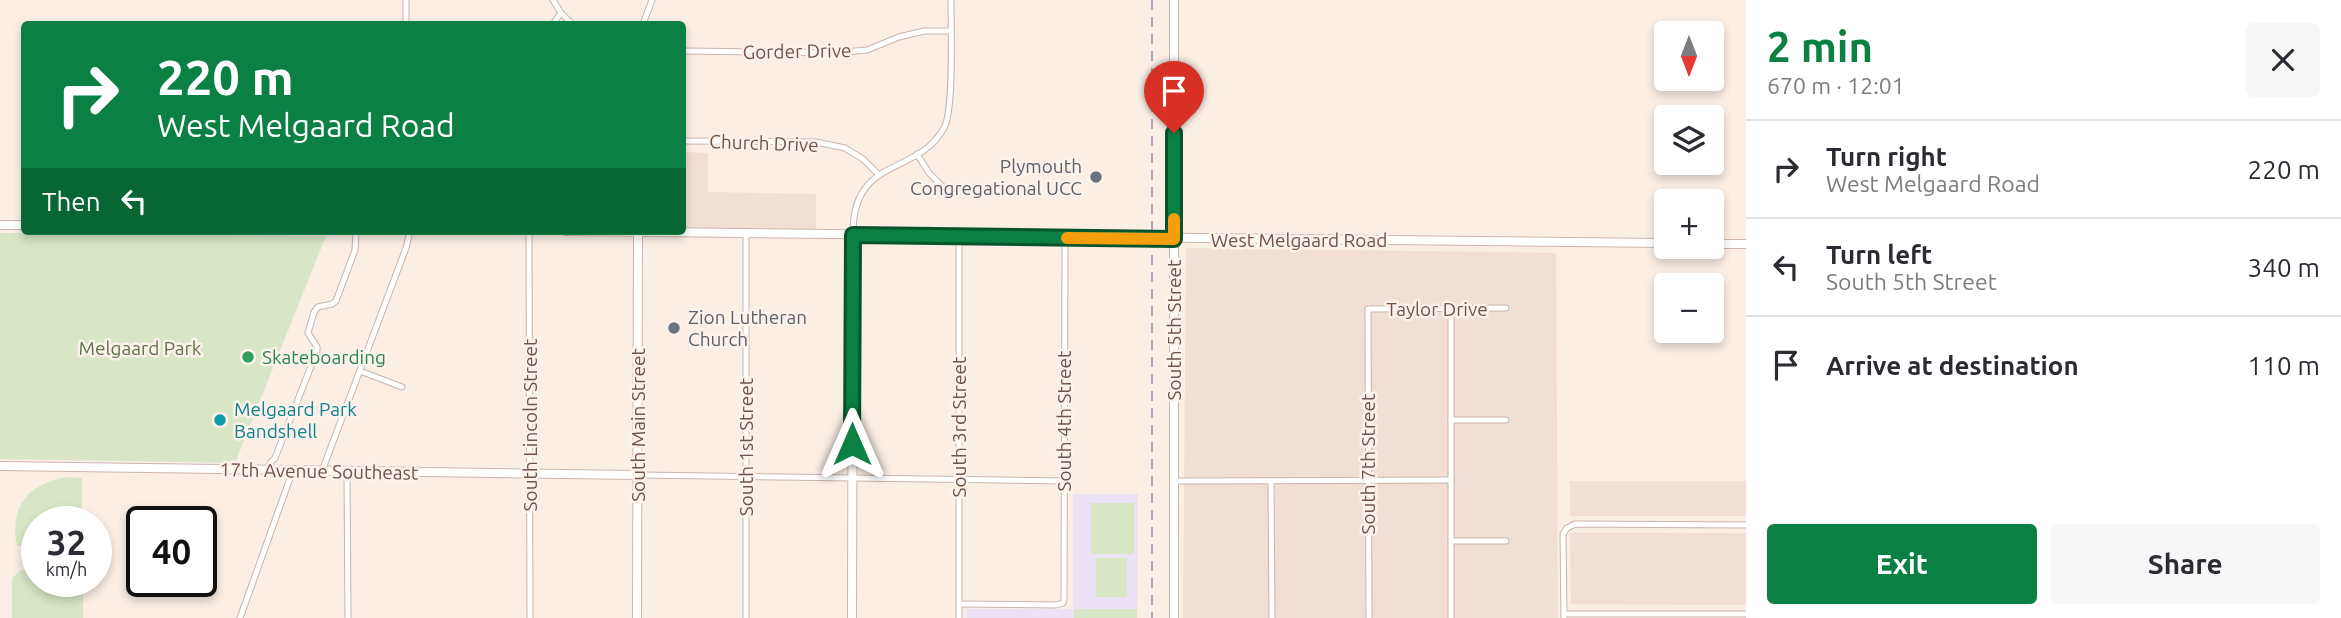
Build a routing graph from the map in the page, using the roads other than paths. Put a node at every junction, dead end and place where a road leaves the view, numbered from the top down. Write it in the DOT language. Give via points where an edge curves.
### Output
graph roads {
  1 [pos="406,0"];
  2 [pos="553,0"];
  3 [pos="652,0"];
  4 [pos="951,0"];
  5 [pos="1174,0"];
  6 [pos="561,13"];
  7 [pos="406,21"];
  8 [pos="555,21"];
  9 [pos="569,21"];
  10 [pos="644,21"];
  11 [pos="951,31"];
  12 [pos="686,51"];
  13 [pos="686,141"];
  14 [pos="917,154"];
  15 [pos="878,174"];
  16 [pos="946,189"];
  17 [pos="0,225"];
  18 [pos="21,225"];
  19 [pos="686,232"];
  20 [pos="746,233"];
  21 [pos="356,235"];
  22 [pos="409,235"];
  23 [pos="529,235"];
  24 [pos="638,235"];
  25 [pos="853,235"];
  26 [pos="959,236"];
  27 [pos="1065,238"];
  28 [pos="1174,239"];
  29 [pos="1654,243"];
  30 [pos="1724,244"];
  31 [pos="1746,244"];
  32 [pos="1506,308"];
  33 [pos="1368,309"];
  34 [pos="1451,309"];
  35 [pos="360,371"];
  36 [pos="402,387"];
  37 [pos="1451,420"];
  38 [pos="1506,420"];
  39 [pos="0,466"];
  40 [pos="270,470"];
  41 [pos="293,470"];
  42 [pos="322,471"];
  43 [pos="347,471"];
  44 [pos="530,474"];
  45 [pos="638,475"];
  46 [pos="747,477"];
  47 [pos="852,478"];
  48 [pos="959,480"];
  49 [pos="1451,480"];
  50 [pos="1063,481"];
  51 [pos="1173,481"];
  52 [pos="1271,481"];
  53 [pos="1368,481"];
  54 [pos="1746,525"];
  55 [pos="1451,541"];
  56 [pos="1506,541"];
  57 [pos="959,604"];
  58 [pos="1746,614"];
  59 [pos="1564,616"];
  60 [pos="240,618"];
  61 [pos="348,618"];
  62 [pos="530,618"];
  63 [pos="637,618"];
  64 [pos="746,618"];
  65 [pos="852,618"];
  66 [pos="959,618"];
  67 [pos="1174,618"];
  68 [pos="1272,618"];
  69 [pos="1369,618"];
  70 [pos="1451,618"];
  1 -- 7 [label="street"];
  2 -- 6 [label="street"];
  3 -- 10 [label="street"];
  4 -- 11 [label="street"];
  5 -- 28 [label="street, South 5th Street"];
  6 -- 8 [label="street"];
  6 -- 9 [label="street"];
  11 -- 12 [label="street, Gorder Drive" via="924,31 867,50 834,53"];
  11 -- 14 [label="street" via="947,125 936,142"];
  13 -- 15 [label="street, Church Drive" via="816,142 845,148"];
  14 -- 15 [label="street"];
  14 -- 16 [label="street"];
  15 -- 25 [label="street" via="855,208"];
  17 -- 18 [label="street"];
  19 -- 20 [label="street, West Melgaard Road"];
  20 -- 25 [label="street, West Melgaard Road"];
  20 -- 46 [label="street, South 1st Street"];
  21 -- 40 [label="street" via="355,250 336,301 314,312 308,333 317,351"];
  22 -- 35 [label="street"];
  23 -- 44 [label="street, South Lincoln Street"];
  24 -- 45 [label="street, South Main Street"];
  25 -- 26 [label="street, West Melgaard Road"];
  25 -- 47 [label="street"];
  26 -- 27 [label="street, West Melgaard Road"];
  26 -- 48 [label="street, South 3rd Street"];
  27 -- 28 [label="street, West Melgaard Road"];
  27 -- 50 [label="street, South 4th Street"];
  28 -- 29 [label="street, West Melgaard Road"];
  28 -- 51 [label="street, South 5th Street"];
  30 -- 31 [label="street"];
  32 -- 34 [label="street, Taylor Drive"];
  33 -- 34 [label="street, Taylor Drive"];
  33 -- 53 [label="street, South 7th Street"];
  34 -- 37 [label="street"];
  35 -- 36 [label="street"];
  35 -- 42 [label="street"];
  37 -- 38 [label="street"];
  37 -- 49 [label="street"];
  39 -- 40 [label="street, 17th Avenue Southeast"];
  40 -- 41 [label="street, 17th Avenue Southeast"];
  41 -- 42 [label="street, 17th Avenue Southeast"];
  41 -- 60 [label="street"];
  42 -- 43 [label="street, 17th Avenue Southeast"];
  43 -- 44 [label="street, 17th Avenue Southeast"];
  43 -- 61 [label="street"];
  44 -- 45 [label="street, 17th Avenue Southeast"];
  44 -- 62 [label="street, South Lincoln Street"];
  45 -- 46 [label="street"];
  45 -- 63 [label="street, South Main Street"];
  46 -- 47 [label="street"];
  46 -- 64 [label="street, South 1st Street"];
  47 -- 48 [label="street"];
  47 -- 65 [label="street"];
  48 -- 50 [label="street"];
  48 -- 57 [label="street, South 3rd Street"];
  49 -- 53 [label="street"];
  49 -- 55 [label="street"];
  50 -- 57 [label="street, South 4th Street" via="1063,603"];
  51 -- 52 [label="street"];
  51 -- 67 [label="street, South 5th Street"];
  52 -- 53 [label="street"];
  52 -- 68 [label="street"];
  53 -- 69 [label="street, South 7th Street"];
  54 -- 59 [label="street" via="1575,524 1563,534"];
  55 -- 56 [label="street"];
  55 -- 70 [label="street"];
  57 -- 66 [label="street, South 3rd Street"];
  58 -- 59 [label="street"];
}
